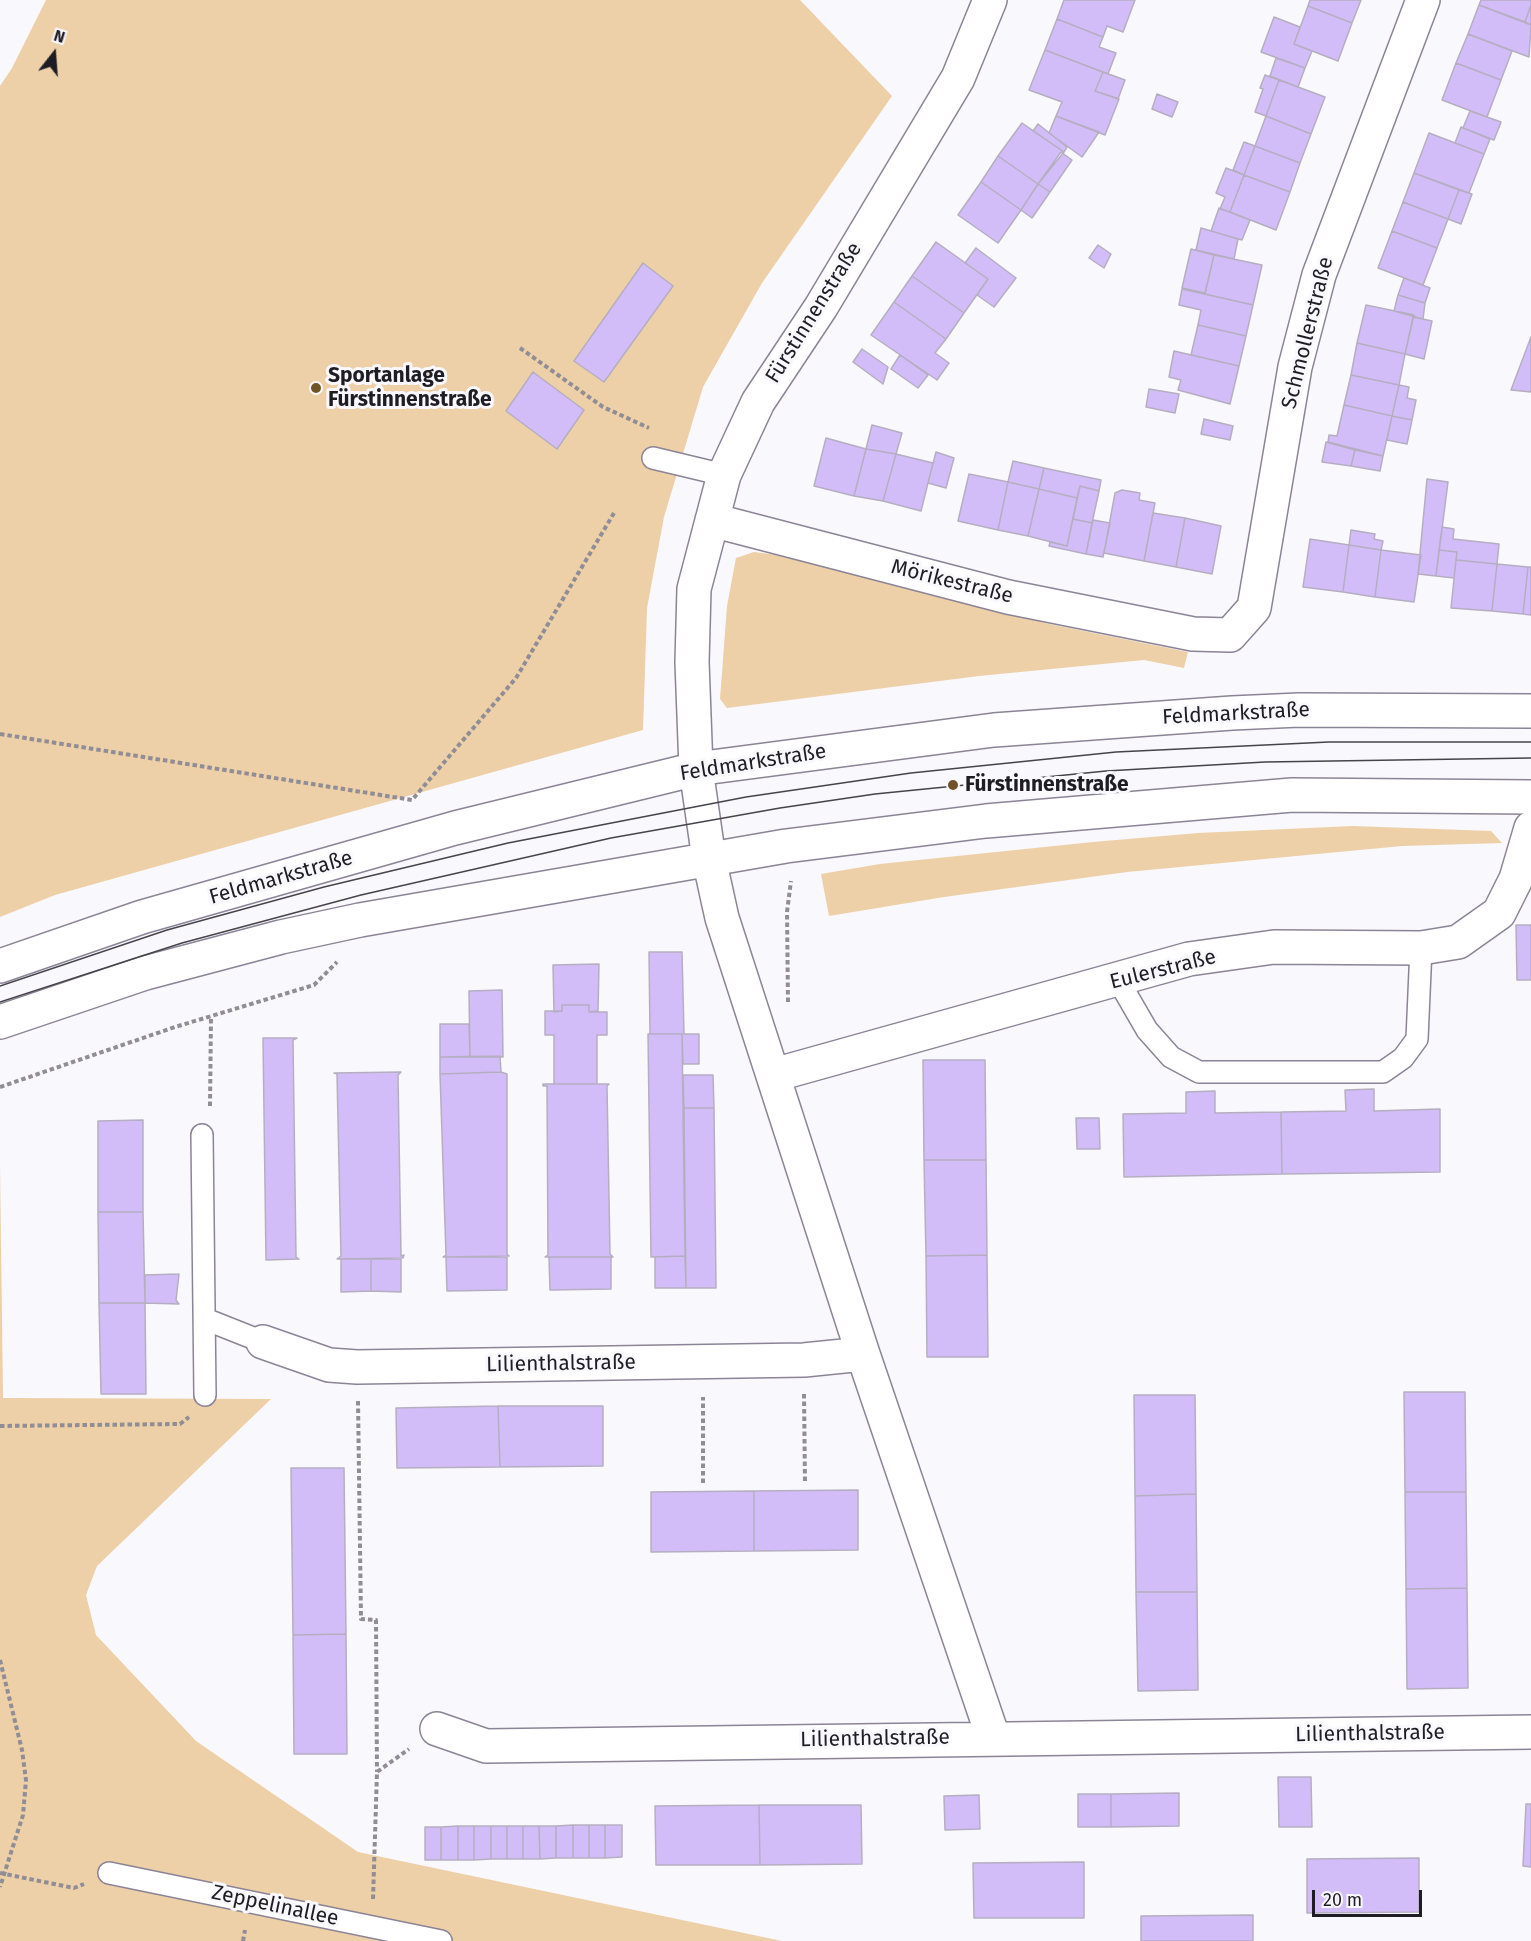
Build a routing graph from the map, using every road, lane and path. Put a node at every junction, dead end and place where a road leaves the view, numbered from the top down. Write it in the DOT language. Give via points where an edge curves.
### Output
graph roads {
  1 [pos="990,0"];
  2 [pos="1424,0"];
  3 [pos="520,348"];
  4 [pos="653,458"];
  5 [pos="724,476"];
  6 [pos="614,513"];
  7 [pos="712,520"];
  8 [pos="1194,634"];
  9 [pos="1531,711"];
  10 [pos="0,734"];
  11 [pos="696,769"];
  12 [pos="1531,797"];
  13 [pos="1531,828"];
  14 [pos="710,859"];
  15 [pos="792,878"];
  16 [pos="1421,948"];
  17 [pos="338,961"];
  18 [pos="0,966"];
  19 [pos="1118,980"];
  20 [pos="788,1011"];
  21 [pos="211,1016"];
  22 [pos="0,1022"];
  23 [pos="774,1075"];
  24 [pos="0,1087"];
  25 [pos="201,1135"];
  26 [pos="206,1319"];
  27 [pos="263,1342"];
  28 [pos="863,1354"];
  29 [pos="804,1360"];
  30 [pos="704,1362"];
  31 [pos="357,1367"];
  32 [pos="205,1395"];
  33 [pos="0,1426"];
  34 [pos="806,1482"];
  35 [pos="703,1483"];
  36 [pos="0,1660"];
  37 [pos="436,1729"];
  38 [pos="1531,1732"];
  39 [pos="993,1737"];
  40 [pos="377,1772"];
  41 [pos="2,1873"];
  42 [pos="109,1873"];
  43 [pos="0,1887"];
  44 [pos="372,1926"];
  45 [pos="441,1941"];
  1 -- 5 [label="street, Fürstinnenstraße" via="958,78 758,402"];
  2 -- 8 [label="street, Schmollerstraße" via="1319,275 1295,367 1254,608 1230,635"];
  3 -- 4 [label="path" via="603,407 659,433"];
  4 -- 5 [label="lane"];
  5 -- 7 [label="street, Fürstinnenstraße"];
  6 -- 10 [label="path" via="516,678 412,800"];
  7 -- 8 [label="street, Mörikestraße" via="1008,597"];
  7 -- 11 [label="street, Fürstinnenstraße" via="694,589"];
  9 -- 11 [label="street, Feldmarkstraße" via="1299,710 1208,715 994,730"];
  11 -- 14 [label="street, Fürstinnenstraße"];
  11 -- 18 [label="street, Feldmarkstraße" via="455,828 142,917"];
  12 -- 14 [label="street" via="1292,795 986,820"];
  13 -- 16 [label="street, Eulerstraße" via="1516,879 1499,913 1458,942"];
  14 -- 22 [label="street" via="281,937 145,974"];
  14 -- 23 [label="street" via="722,918"];
  15 -- 20 [label="path" via="787,912"];
  16 -- 19 [label="street, Eulerstraße" via="1274,947 1189,959"];
  16 -- 19 [label="lane" via="1417,1039 1403,1058 1383,1072 1199,1072 1171,1057 1147,1030"];
  17 -- 21 [label="path" via="314,986"];
  19 -- 23 [label="street, Eulerstraße"];
  21 -- 24 [label="path"];
  21 -- 25 [label="path" via="210,1117"];
  23 -- 28 [label="street"];
  25 -- 26 [label="lane"];
  26 -- 27 [label="lane"];
  26 -- 32 [label="lane"];
  27 -- 31 [label="street, Lilienthalstraße" via="329,1365"];
  28 -- 29 [label="street, Lilienthalstraße"];
  28 -- 39 [label="street"];
  29 -- 30 [label="street, Lilienthalstraße"];
  29 -- 34 [label="path"];
  30 -- 31 [label="street, Lilienthalstraße"];
  30 -- 35 [label="path"];
  31 -- 40 [label="path" via="361,1619 376,1620"];
  32 -- 33 [label="path" via="200,1407 180,1424"];
  36 -- 41 [label="path" via="26,1780 23,1815"];
  37 -- 39 [label="street, Lilienthalstraße" via="486,1746"];
  37 -- 40 [label="path"];
  38 -- 39 [label="street, Lilienthalstraße"];
  40 -- 44 [label="path"];
  41 -- 42 [label="path" via="74,1888"];
  41 -- 43 [label="path"];
  42 -- 44 [label="lane, Zeppelinallee"];
  44 -- 45 [label="lane, Zeppelinallee"];
}
